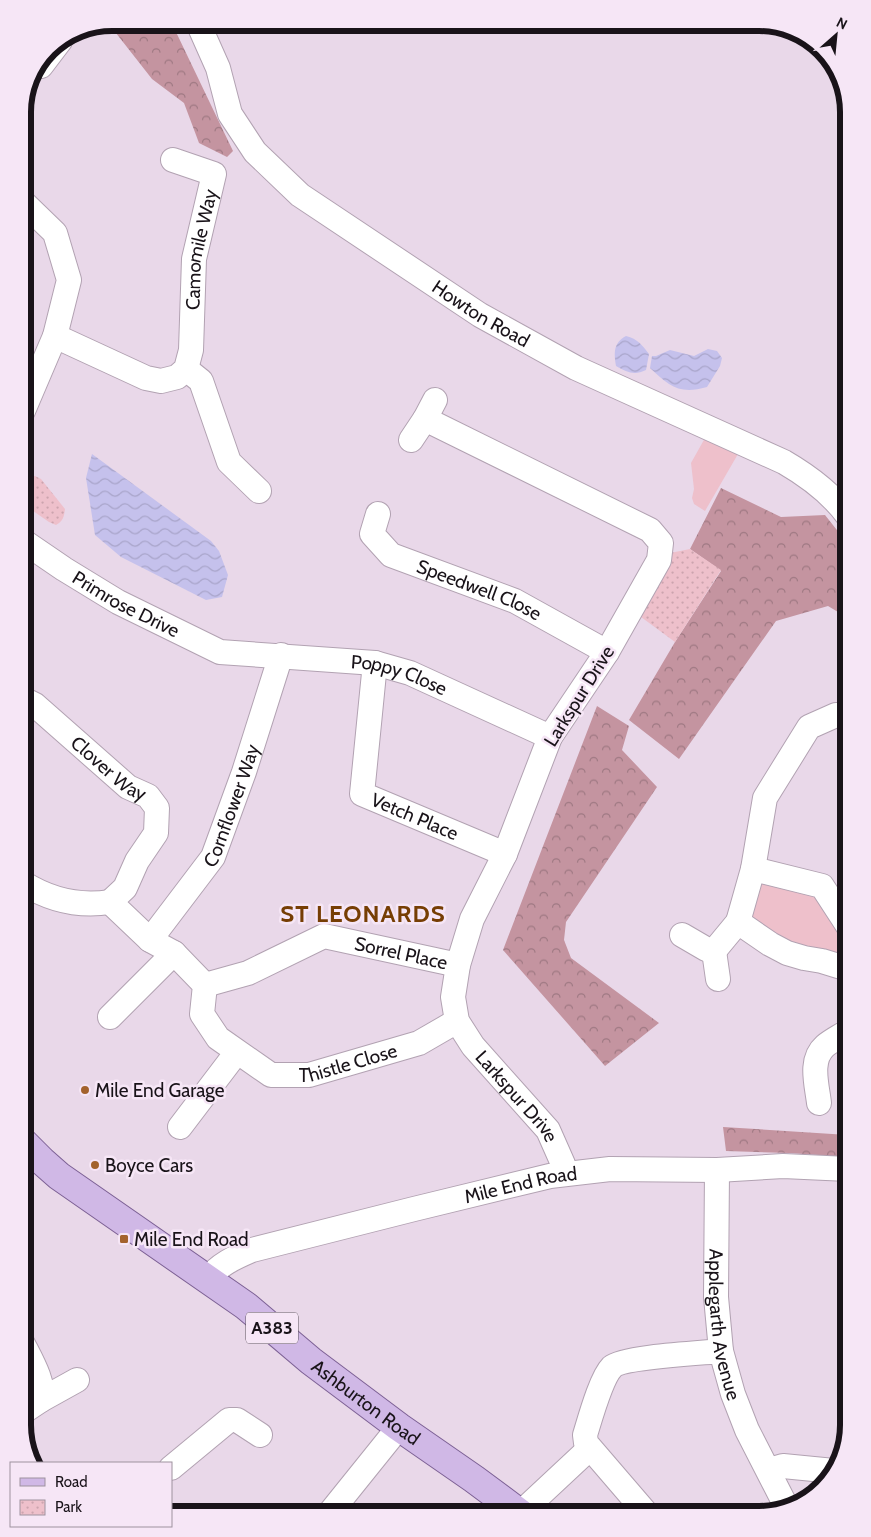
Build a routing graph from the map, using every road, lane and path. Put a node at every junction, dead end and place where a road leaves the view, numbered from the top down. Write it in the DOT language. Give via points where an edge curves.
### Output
graph roads {
  1 [pos="202,31"];
  2 [pos="173,160"];
  3 [pos="31,210"];
  4 [pos="54,336"];
  5 [pos="186,369"];
  6 [pos="31,392"];
  7 [pos="411,440"];
  8 [pos="259,490"];
  9 [pos="840,507"];
  10 [pos="378,514"];
  11 [pos="31,546"];
  12 [pos="607,652"];
  13 [pos="235,654"];
  14 [pos="281,655"];
  15 [pos="375,663"];
  16 [pos="31,703"];
  17 [pos="840,715"];
  18 [pos="550,737"];
  19 [pos="506,854"];
  20 [pos="753,869"];
  21 [pos="31,888"];
  22 [pos="110,902"];
  23 [pos="840,914"];
  24 [pos="738,922"];
  25 [pos="682,935"];
  26 [pos="150,940"];
  27 [pos="714,951"];
  28 [pos="174,953"];
  29 [pos="458,965"];
  30 [pos="840,967"];
  31 [pos="718,979"];
  32 [pos="205,985"];
  33 [pos="110,1017"];
  34 [pos="457,1021"];
  35 [pos="840,1036"];
  36 [pos="237,1052"];
  37 [pos="818,1103"];
  38 [pos="180,1127"];
  39 [pos="31,1151"];
  40 [pos="563,1164"];
  41 [pos="840,1169"];
  42 [pos="717,1170"];
  43 [pos="208,1279"];
  44 [pos="722,1351"];
  45 [pos="31,1363"];
  46 [pos="77,1380"];
  47 [pos="32,1406"];
  48 [pos="399,1427"];
  49 [pos="260,1435"];
  50 [pos="590,1449"];
  51 [pos="172,1467"];
  52 [pos="769,1470"];
  53 [pos="825,1471"];
  54 [pos="783,1502"];
  55 [pos="335,1506"];
  56 [pos="510,1506"];
  57 [pos="529,1506"];
  58 [pos="641,1506"];
  1 -- 9 [label="street, Howton Road" via="218,68 230,114 255,152 300,195 489,320 634,396 784,462 806,475"];
  2 -- 5 [label="street, Camomile Way" via="214,174 194,259 192,342"];
  3 -- 4 [label="street" via="55,234 69,280"];
  4 -- 5 [label="street" via="146,378 161,381 177,377"];
  4 -- 6 [label="street"];
  5 -- 8 [label="street" via="201,381 229,462"];
  7 -- 12 [label="street, Larkspur Drive" via="430,409 650,530 661,543 659,560"];
  10 -- 12 [label="street, Speedwell Close" via="372,534 391,555 515,601"];
  11 -- 13 [label="street, Primrose Drive" via="118,602 220,652"];
  12 -- 18 [label="street, Larkspur Drive"];
  13 -- 14 [label="street, Poppy Close"];
  14 -- 15 [label="street, Poppy Close"];
  14 -- 26 [label="street, Cornflower Way" via="213,857"];
  15 -- 18 [label="street, Poppy Close" via="410,673"];
  15 -- 19 [label="street, Vetch Place" via="362,794"];
  16 -- 22 [label="street, Clover Way" via="128,787 148,796 156,808 156,833 137,861 125,888"];
  17 -- 20 [label="street" via="809,727 765,798"];
  18 -- 19 [label="street, Larkspur Drive"];
  19 -- 29 [label="street, Larkspur Drive" via="472,919"];
  20 -- 23 [label="street" via="822,886"];
  20 -- 24 [label="street"];
  21 -- 22 [label="street" via="68,902"];
  22 -- 26 [label="street"];
  24 -- 27 [label="street"];
  24 -- 30 [label="street" via="788,953"];
  25 -- 27 [label="street"];
  26 -- 28 [label="street"];
  27 -- 31 [label="street"];
  28 -- 32 [label="street"];
  28 -- 33 [label="street"];
  29 -- 32 [label="street, Sorrel Place" via="324,936 248,973"];
  29 -- 34 [label="street, Larkspur Drive" via="453,997"];
  32 -- 36 [label="street, Thistle Close" via="202,1014 218,1038"];
  34 -- 36 [label="street, Thistle Close" via="419,1043 309,1075 271,1075"];
  34 -- 40 [label="street, Larkspur Drive" via="472,1046 548,1130"];
  35 -- 37 [label="street" via="824,1046 817,1056"];
  36 -- 38 [label="street"];
  39 -- 43 [label="main road, Ashburton Road / A383" via="82,1193"];
  41 -- 42 [label="street, Mile End Road" via="783,1166"];
  42 -- 43 [label="street, Mile End Road" via="610,1169 550,1176 252,1250 232,1259"];
  42 -- 44 [label="street, Applegarth Avenue" via="716,1297"];
  43 -- 48 [label="main road, Ashburton Road / A383"];
  44 -- 50 [label="street" via="640,1358 612,1367 585,1435"];
  44 -- 52 [label="street, Applegarth Avenue" via="747,1430"];
  45 -- 47 [label="street" via="43,1393"];
  46 -- 47 [label="street"];
  48 -- 55 [label="street"];
  48 -- 56 [label="main road, Ashburton Road / A383"];
  49 -- 51 [label="street" via="237,1420 228,1420"];
  50 -- 57 [label="street"];
  50 -- 58 [label="street"];
  52 -- 53 [label="street" via="783,1466"];
  52 -- 54 [label="street, Applegarth Avenue"];
}
